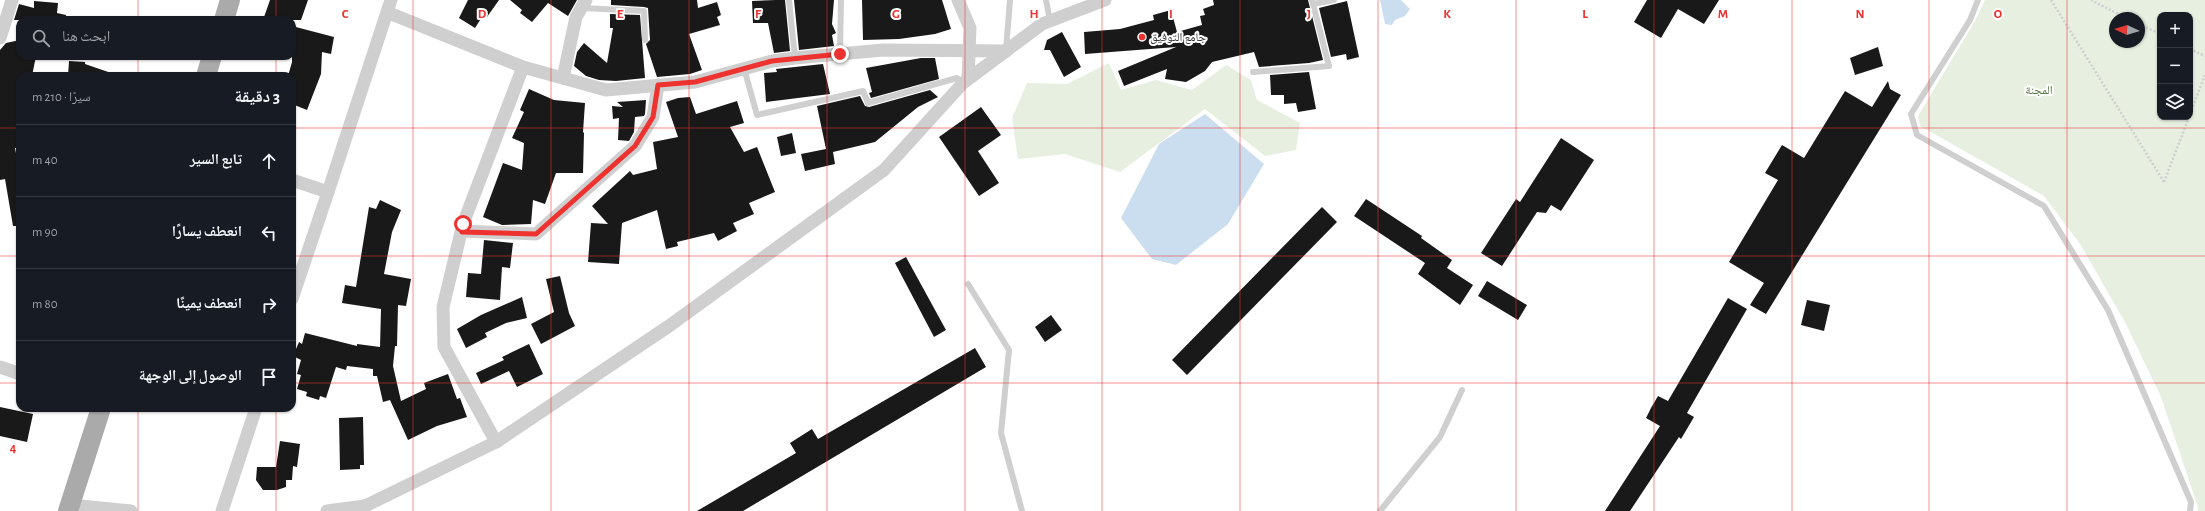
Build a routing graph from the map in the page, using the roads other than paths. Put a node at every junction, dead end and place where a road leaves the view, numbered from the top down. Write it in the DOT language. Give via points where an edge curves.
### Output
graph roads {
  1 [pos="12,0"];
  2 [pos="230,0"];
  3 [pos="789,0"];
  4 [pos="841,0"];
  5 [pos="958,0"];
  6 [pos="1010,0"];
  7 [pos="1046,0"];
  8 [pos="1105,0"];
  9 [pos="1334,0"];
  10 [pos="1978,0"];
  11 [pos="1313,2"];
  12 [pos="1086,3"];
  13 [pos="584,4"];
  14 [pos="390,6"];
  15 [pos="225,16"];
  16 [pos="1050,21"];
  17 [pos="0,38"];
  18 [pos="645,40"];
  19 [pos="969,51"];
  20 [pos="1006,51"];
  21 [pos="840,54"];
  22 [pos="795,58"];
  23 [pos="211,60"];
  24 [pos="523,67"];
  25 [pos="744,68"];
  26 [pos="207,72"];
  27 [pos="1253,72"];
  28 [pos="563,78"];
  29 [pos="966,81"];
  30 [pos="658,85"];
  31 [pos="296,181"];
  32 [pos="328,192"];
  33 [pos="462,232"];
  34 [pos="968,284"];
  35 [pos="296,288"];
  36 [pos="0,367"];
  37 [pos="16,373"];
  38 [pos="1462,390"];
  39 [pos="100,412"];
  40 [pos="255,412"];
  41 [pos="496,442"];
  42 [pos="69,508"];
  43 [pos="365,509"];
  44 [pos="131,511"];
  45 [pos="222,511"];
  46 [pos="328,511"];
  47 [pos="1022,511"];
  48 [pos="1380,511"];
  49 [pos="2190,511"];
  1 -- 17 [label="street"];
  2 -- 15 [label="main road"];
  3 -- 22 [label="lane"];
  4 -- 21 [label="lane"];
  5 -- 19 [label="street" via="970,28"];
  6 -- 20 [label="lane"];
  7 -- 16 [label="lane"];
  8 -- 12 [label="street"];
  9 -- 11 [label="lane"];
  10 -- 49 [label="lane" via="1970,20 1910,114 1917,135 2044,206 2108,310 2191,502"];
  11 -- 27 [label="lane" via="1329,66"];
  12 -- 16 [label="street"];
  13 -- 18 [label="lane" via="644,11"];
  13 -- 28 [label="street" via="576,17"];
  14 -- 24 [label="street"];
  14 -- 32 [label="street"];
  16 -- 20 [label="street" via="1042,24"];
  19 -- 20 [label="street"];
  19 -- 21 [label="street" via="883,50"];
  19 -- 29 [label="street"];
  20 -- 29 [label="street"];
  21 -- 22 [label="street"];
  22 -- 25 [label="street"];
  23 -- 26 [label="main road"];
  24 -- 28 [label="street"];
  24 -- 33 [label="street"];
  25 -- 29 [label="lane" via="757,115 863,91 868,103 957,78"];
  25 -- 30 [label="street" via="695,82"];
  28 -- 30 [label="street" via="606,90"];
  29 -- 41 [label="street" via="884,170 669,326"];
  30 -- 33 [label="street" via="653,117 635,146 536,234"];
  31 -- 32 [label="street"];
  32 -- 35 [label="street"];
  33 -- 41 [label="street" via="443,307 444,347"];
  34 -- 47 [label="lane" via="1009,350 1001,433"];
  36 -- 37 [label="street"];
  38 -- 48 [label="lane" via="1440,437"];
  39 -- 42 [label="main road"];
  40 -- 45 [label="street"];
  41 -- 43 [label="street"];
  42 -- 44 [label="street"];
  43 -- 46 [label="street"];
}
